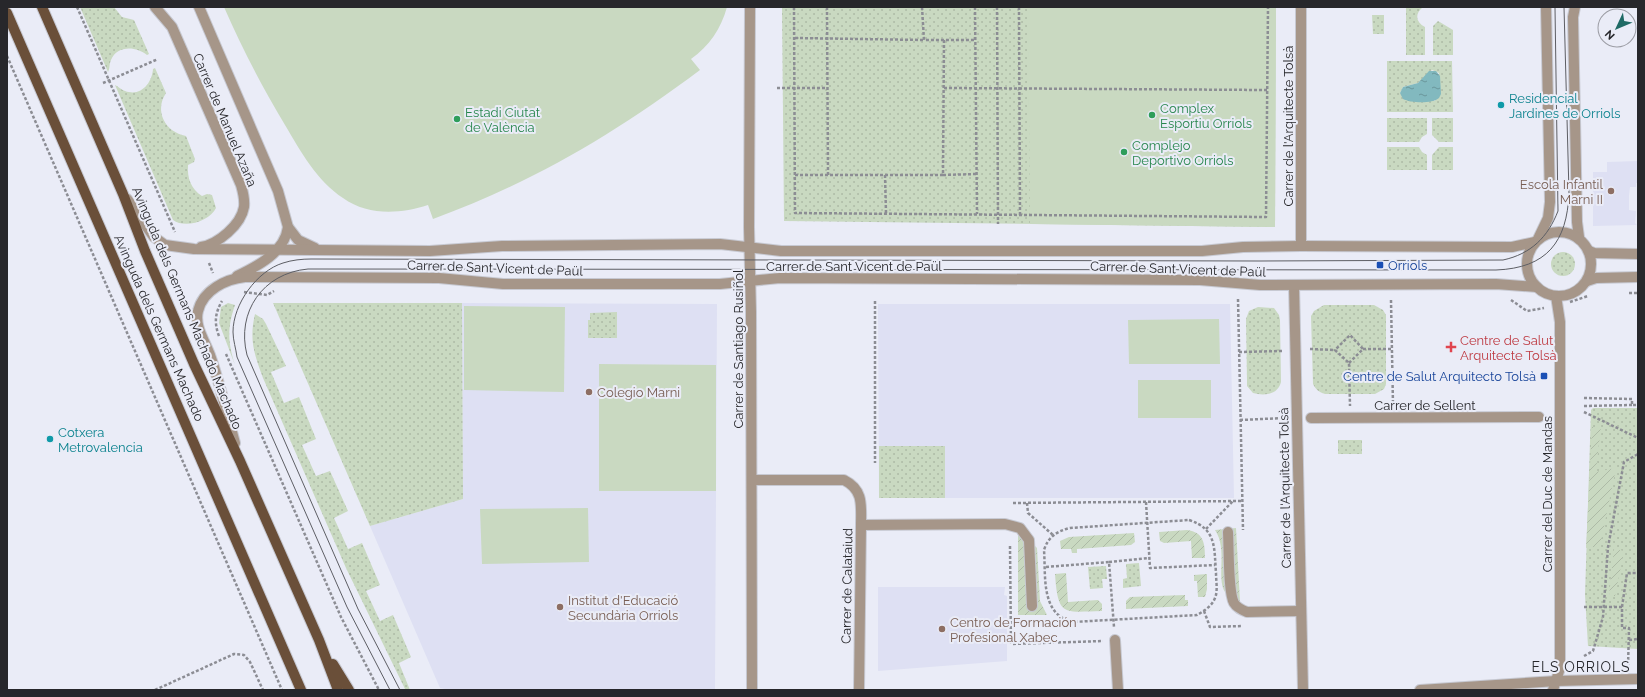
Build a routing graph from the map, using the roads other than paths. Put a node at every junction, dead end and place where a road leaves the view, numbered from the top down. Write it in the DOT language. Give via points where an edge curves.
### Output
graph roads {
  1 [pos="42,7"];
  2 [pos="155,7"];
  3 [pos="199,7"];
  4 [pos="750,7"];
  5 [pos="1301,7"];
  6 [pos="1546,7"];
  7 [pos="1575,7"];
  8 [pos="7,13"];
  9 [pos="123,194"];
  10 [pos="288,227"];
  11 [pos="1579,237"];
  12 [pos="1536,241"];
  13 [pos="1301,246"];
  14 [pos="749,247"];
  15 [pos="194,249"];
  16 [pos="278,250"];
  17 [pos="321,250"];
  18 [pos="1589,251"];
  19 [pos="1638,254"];
  20 [pos="1638,277"];
  21 [pos="234,278"];
  22 [pos="750,281"];
  23 [pos="1587,281"];
  24 [pos="1294,285"];
  25 [pos="1537,287"];
  26 [pos="1556,296"];
  27 [pos="1539,417"];
  28 [pos="1311,418"];
  29 [pos="240,461"];
  30 [pos="752,480"];
  31 [pos="861,525"];
  32 [pos="1228,532"];
  33 [pos="1032,606"];
  34 [pos="1301,611"];
  35 [pos="319,640"];
  36 [pos="1115,640"];
  37 [pos="286,654"];
  38 [pos="1633,679"];
  39 [pos="1555,685"];
  40 [pos="301,690"];
  41 [pos="305,690"];
  42 [pos="338,690"];
  43 [pos="349,690"];
  44 [pos="752,690"];
  45 [pos="859,690"];
  46 [pos="1118,690"];
  47 [pos="1304,690"];
  48 [pos="1420,690"];
  1 -- 9 [label="main road, Avinguda dels Germans Machado Machado"];
  2 -- 15 [label="street, Carrer de Manuel Azaña" via="172,27 244,196 241,216 227,232 209,246"];
  3 -- 10 [label="street, Carrer de Manuel Azaña" via="278,191"];
  4 -- 14 [label="street, Carrer de Santiago Rusiñol"];
  5 -- 13 [label="street, Carrer de l'Arquitecte Tolsà"];
  6 -- 12 [label="street" via="1550,202 1548,218"];
  7 -- 11 [label="street" via="1573,17"];
  8 -- 37 [label="main road, Avinguda dels Germans Machado"];
  9 -- 15 [label="street, Carrer de Sant Vicent de Paül" via="154,237 165,245"];
  9 -- 29 [label="main road, Avinguda dels Germans Machado Machado" via="194,364"];
  10 -- 16 [label="street" via="287,235"];
  10 -- 17 [label="street, Carrer de Manuel Azaña" via="298,240"];
  11 -- 12 [label="street" via="1557,231 1547,233"];
  11 -- 18 [label="street"];
  12 -- 13 [label="street, Carrer de Sant Vicent de Paül" via="1512,247"];
  12 -- 25 [label="street" via="1527,257 1527,268 1530,278"];
  13 -- 14 [label="street, Carrer de Sant Vicent de Paül" via="1202,251 781,251"];
  14 -- 17 [label="street, Carrer de Sant Vicent de Paül" via="690,244 502,246 452,251"];
  14 -- 22 [label="street, Carrer de Santiago Rusiñol"];
  15 -- 16 [label="street, Carrer de Sant Vicent de Paül"];
  16 -- 17 [label="street, Carrer de Sant Vicent de Paül"];
  16 -- 21 [label="street" via="260,264"];
  18 -- 19 [label="street"];
  18 -- 23 [label="street" via="1592,263"];
  20 -- 23 [label="street" via="1596,278"];
  21 -- 22 [label="street, Carrer de Sant Vicent de Paül" via="439,278 503,284 720,284"];
  21 -- 29 [label="street, Carrer de Sant Vicent de Paül" via="219,285 205,297 198,310 197,320 210,354"];
  22 -- 24 [label="street, Carrer de Sant Vicent de Paül" via="780,278 1192,280"];
  22 -- 30 [label="street, Carrer de Santiago Rusiñol"];
  23 -- 26 [label="street" via="1577,291"];
  24 -- 25 [label="street, Carrer de Sant Vicent de Paül" via="1496,284"];
  24 -- 34 [label="street, Carrer de l'Arquitecte Tolsà"];
  25 -- 26 [label="street"];
  26 -- 39 [label="street, Carrer del Duc de Mandas" via="1560,322 1560,668"];
  27 -- 28 [label="street, Carrer de Sellent"];
  29 -- 35 [label="main road, Avinguda dels Germans Machado Machado"];
  30 -- 31 [label="street, Carrer de Calataiud" via="844,480 858,493"];
  30 -- 44 [label="street, Carrer de Santiago Rusiñol"];
  31 -- 33 [label="street" via="1005,524 1020,528 1029,540"];
  31 -- 45 [label="street, Carrer de Calataiud"];
  32 -- 34 [label="street" via="1231,591 1235,605 1247,612"];
  34 -- 47 [label="street, Carrer de l'Arquitecte Tolsà"];
  35 -- 42 [label="main road"];
  35 -- 43 [label="main road"];
  36 -- 46 [label="street"];
  37 -- 40 [label="main road, Avinguda dels Germans Machado"];
  37 -- 41 [label="main road, Avinguda dels Germans Machado"];
  38 -- 39 [label="street"];
  39 -- 48 [label="street"];
}
